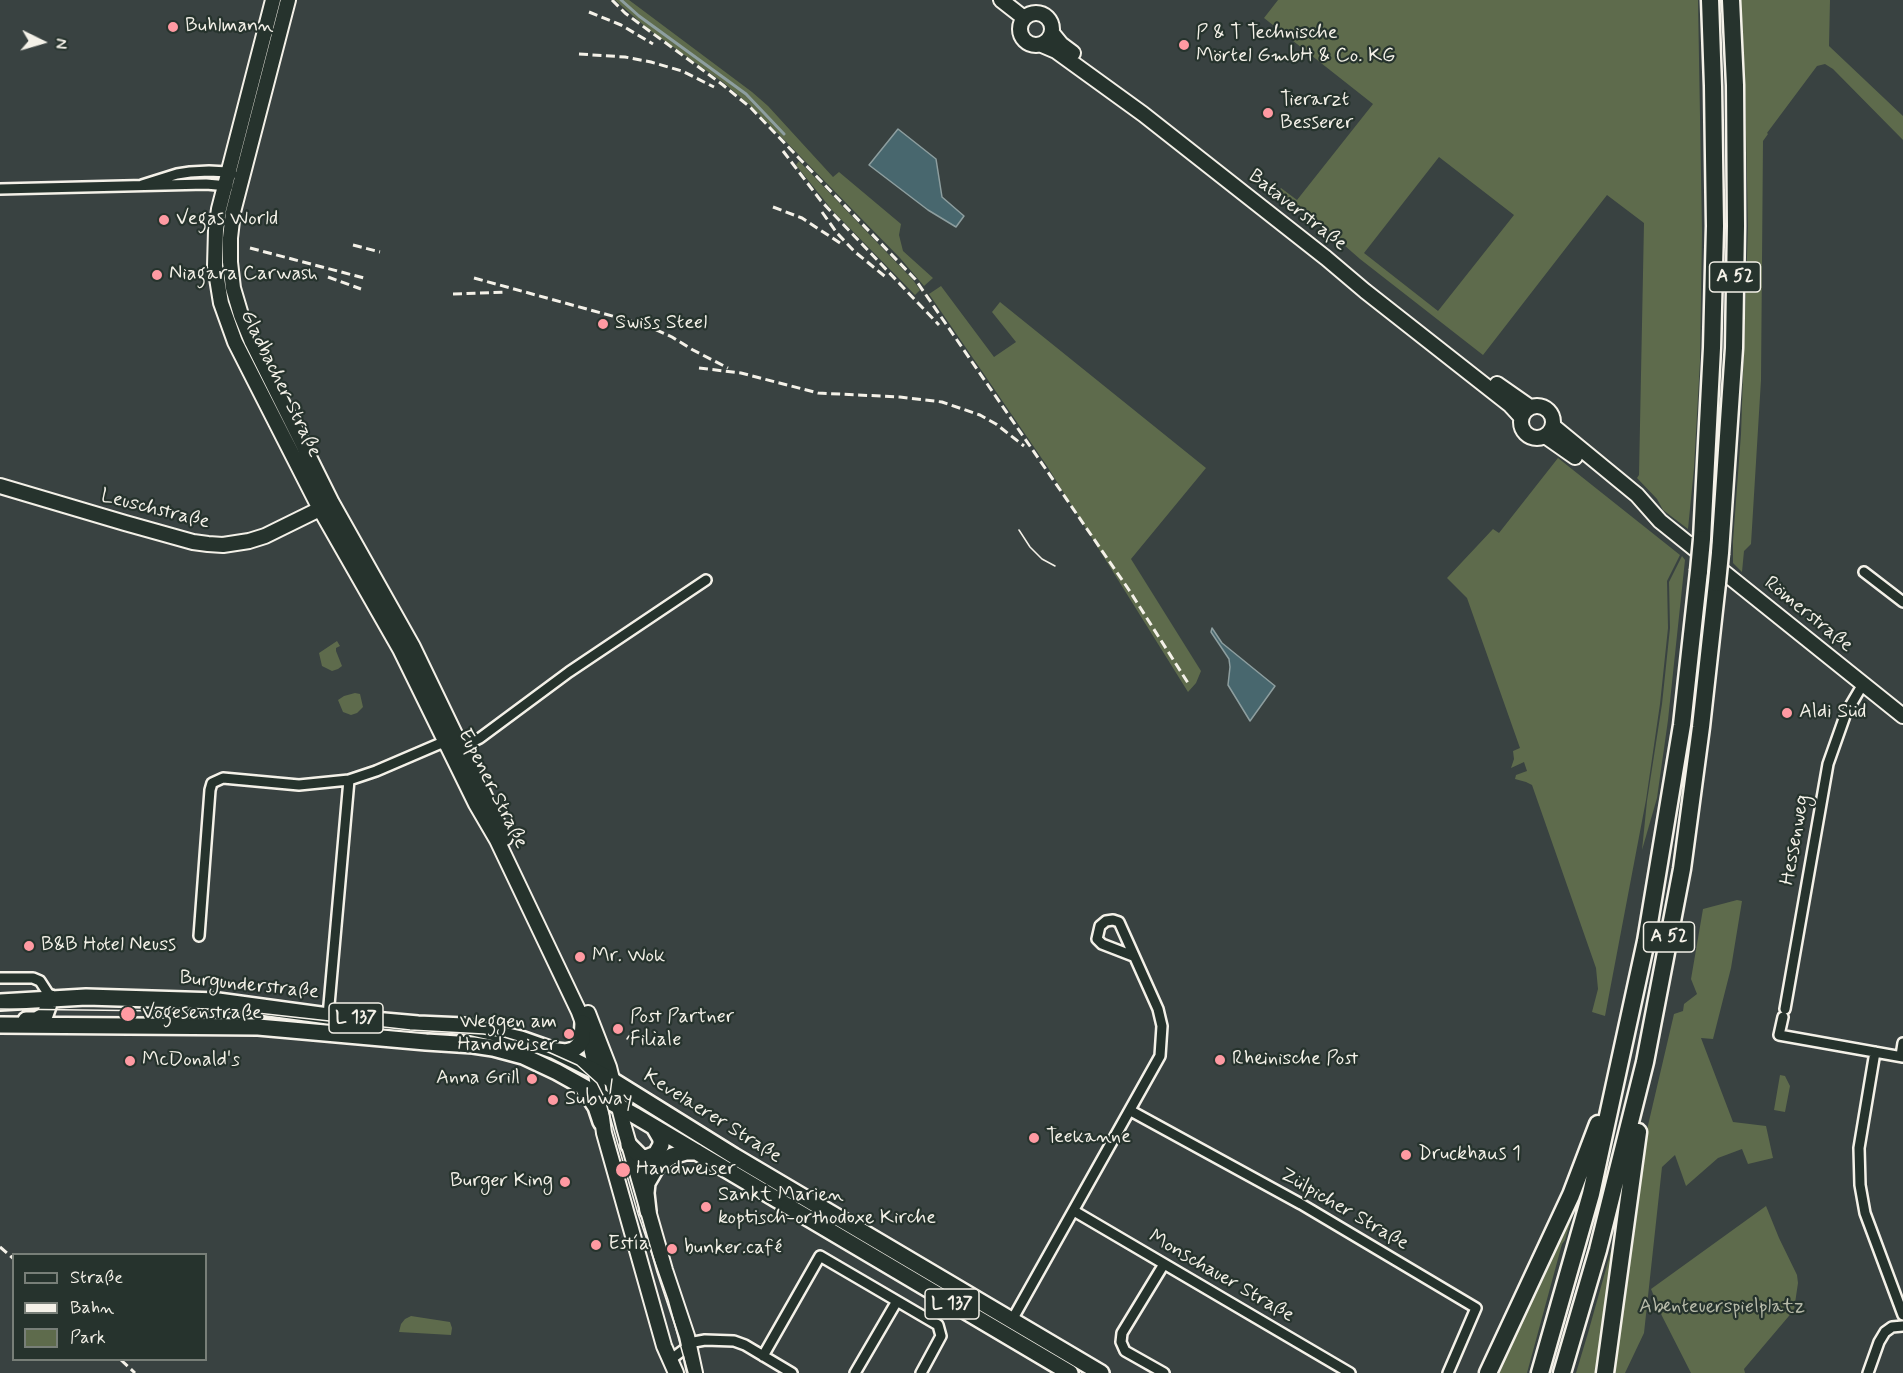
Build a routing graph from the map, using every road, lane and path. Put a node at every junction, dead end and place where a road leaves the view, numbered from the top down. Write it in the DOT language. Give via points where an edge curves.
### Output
graph roads {
  1 [pos="273,0"];
  2 [pos="288,0"];
  3 [pos="1000,0"];
  4 [pos="1710,0"];
  5 [pos="1731,0"];
  6 [pos="1024,18"];
  7 [pos="1052,33"];
  8 [pos="1042,45"];
  9 [pos="228,172"];
  10 [pos="241,182"];
  11 [pos="142,185"];
  12 [pos="224,186"];
  13 [pos="0,189"];
  14 [pos="1525,412"];
  15 [pos="1549,431"];
  16 [pos="0,486"];
  17 [pos="326,506"];
  18 [pos="339,530"];
  19 [pos="1696,542"];
  20 [pos="1864,572"];
  21 [pos="706,580"];
  22 [pos="1903,602"];
  23 [pos="1863,684"];
  24 [pos="1903,716"];
  25 [pos="454,744"];
  26 [pos="350,780"];
  27 [pos="199,936"];
  28 [pos="1133,956"];
  29 [pos="0,978"];
  30 [pos="51,998"];
  31 [pos="0,1002"];
  32 [pos="328,1016"];
  33 [pos="583,1023"];
  34 [pos="5,1025"];
  35 [pos="72,1026"];
  36 [pos="1903,1043"];
  37 [pos="555,1051"];
  38 [pos="1875,1052"];
  39 [pos="1622,1055"];
  40 [pos="1902,1056"];
  41 [pos="1645,1062"];
  42 [pos="596,1071"];
  43 [pos="612,1079"];
  44 [pos="581,1085"];
  45 [pos="598,1095"];
  46 [pos="618,1106"];
  47 [pos="1131,1111"];
  48 [pos="601,1122"];
  49 [pos="654,1127"];
  50 [pos="629,1145"];
  51 [pos="697,1152"];
  52 [pos="648,1211"];
  53 [pos="1074,1211"];
  54 [pos="1164,1264"];
  55 [pos="897,1301"];
  56 [pos="1903,1315"];
  57 [pos="1012,1320"];
  58 [pos="1903,1326"];
  59 [pos="689,1345"];
  60 [pos="763,1356"];
  61 [pos="670,1360"];
  62 [pos="676,1373"];
  63 [pos="695,1373"];
  64 [pos="792,1373"];
  65 [pos="855,1373"];
  66 [pos="921,1373"];
  67 [pos="1070,1373"];
  68 [pos="1101,1373"];
  69 [pos="1164,1373"];
  70 [pos="1350,1373"];
  71 [pos="1448,1373"];
  72 [pos="1488,1373"];
  73 [pos="1540,1373"];
  74 [pos="1562,1373"];
  75 [pos="1605,1373"];
  76 [pos="1868,1373"];
  1 -- 9 [label="main road, Gladbacher Straße"];
  2 -- 10 [label="main road, Gladbacher Straße"];
  3 -- 6 [label="main road"];
  4 -- 19 [label="highway, A 52" via="1715,237 1712,348"];
  5 -- 41 [label="highway, A 52, bridge" via="1735,97 1734,337 1720,553 1682,868"];
  6 -- 7 [label="main road, Bataverstraße" via="1034,13 1046,16"];
  6 -- 8 [label="main road, Bataverstraße" via="1019,31 1022,38 1030,45"];
  7 -- 8 [label="main road"];
  7 -- 14 [label="main road, Bataverstraße" via="1061,44 1331,251"];
  8 -- 14 [label="main road, Bataverstraße" via="1143,114 1510,405"];
  9 -- 10 [label="street"];
  9 -- 11 [label="street" via="183,173"];
  9 -- 12 [label="main road, Gladbacher Straße"];
  10 -- 12 [label="street"];
  10 -- 17 [label="main road, Gladbacher Straße" via="230,238 233,288 252,342"];
  11 -- 12 [label="street"];
  11 -- 13 [label="street"];
  12 -- 17 [label="main road, Gladbacher Straße" via="215,248 221,303 235,342"];
  14 -- 15 [label="main road, Bataverstraße" via="1541,406 1547,409 1553,420"];
  14 -- 15 [label="main road, Bataverstraße" via="1521,423 1526,434 1538,438"];
  15 -- 19 [label="main road, Bataverstraße" via="1637,495 1660,520"];
  16 -- 17 [label="main road, Leuschstraße" via="193,542 224,545 249,542"];
  17 -- 18 [label="main road, Gladbacher Straße"];
  18 -- 25 [label="main road, Eupener Straße"];
  19 -- 23 [label="main road, Römerstraße"];
  19 -- 39 [label="highway, A 52, bridge" via="1699,571 1682,725 1646,941"];
  20 -- 22 [label="street"];
  21 -- 25 [label="street, Eupener Straße" via="569,672 480,738 468,744"];
  23 -- 24 [label="main road, Römerstraße"];
  23 -- 38 [label="street, Hessenweg" via="1846,713 1828,764 1779,1035"];
  25 -- 26 [label="street" via="439,744"];
  25 -- 33 [label="main road, Eupener Straße" via="476,804 497,840"];
  25 -- 43 [label="main road, Eupener Straße" via="586,1009"];
  26 -- 27 [label="street" via="299,785 223,778 212,783"];
  26 -- 32 [label="street"];
  28 -- 47 [label="street" via="1158,1009 1162,1043 1160,1056"];
  29 -- 30 [label="street" via="33,978 40,981"];
  30 -- 31 [label="main road, L 137"];
  30 -- 32 [label="main road, Burgunderstraße / L 137" via="218,1001"];
  30 -- 34 [label="main road" via="48,1011 41,1018"];
  30 -- 35 [label="main road" via="60,1016"];
  32 -- 37 [label="main road, Burgunderstraße / L 137" via="481,1029"];
  33 -- 37 [label="main road" via="578,1046 566,1052"];
  33 -- 42 [label="main road, Eupener Straße"];
  34 -- 35 [label="main road, L 137"];
  35 -- 44 [label="main road, Burgunderstraße / L 137" via="258,1027 473,1045 523,1056"];
  36 -- 40 [label="street"];
  37 -- 42 [label="main road, Burgunderstraße / L 137"];
  38 -- 40 [label="street"];
  38 -- 56 [label="street" via="1859,1148 1860,1185 1865,1213"];
  39 -- 72 [label="highway" via="1570,1195"];
  39 -- 73 [label="highway, A 52" via="1591,1194"];
  41 -- 74 [label="highway, A 52" via="1598,1250"];
  41 -- 75 [label="highway"];
  42 -- 43 [label="main road, Burgunderstraße / L 137"];
  42 -- 45 [label="main road, Eupener Straße"];
  43 -- 46 [label="main road, Eupener Straße"];
  43 -- 57 [label="main road, Kevelaerer Straße / L 137"];
  44 -- 45 [label="main road, Burgunderstraße / L 137"];
  44 -- 48 [label="main road"];
  45 -- 46 [label="main road, Kevelaerer Straße / L 137"];
  45 -- 48 [label="main road, Eupener Straße"];
  46 -- 49 [label="main road, Kevelaerer Straße / L 137"];
  46 -- 50 [label="main road, Eupener Straße"];
  47 -- 53 [label="street"];
  47 -- 71 [label="street, Zülpicher Straße" via="1301,1204 1476,1308"];
  48 -- 61 [label="main road, Eupener Straße"];
  49 -- 50 [label="main road" via="661,1139 656,1154 641,1157"];
  49 -- 51 [label="main road, Kevelaerer Straße / L 137"];
  50 -- 52 [label="main road, Eupener Straße"];
  51 -- 52 [label="main road" via="672,1156 657,1166 647,1183"];
  51 -- 67 [label="main road, Kevelaerer Straße / L 137"];
  52 -- 59 [label="main road, Eupener Straße"];
  53 -- 54 [label="street, Monschauer Straße"];
  53 -- 57 [label="street"];
  54 -- 69 [label="street" via="1120,1342 1125,1351"];
  54 -- 70 [label="street, Monschauer Straße"];
  55 -- 60 [label="street" via="820,1256"];
  55 -- 65 [label="street"];
  55 -- 66 [label="street" via="938,1325 940,1330 941,1336"];
  57 -- 68 [label="main road, Kevelaerer Straße / L 137"];
  58 -- 76 [label="street" via="1885,1332"];
  59 -- 60 [label="street" via="705,1340 734,1341"];
  59 -- 61 [label="street"];
  59 -- 63 [label="main road, Eupener Straße"];
  60 -- 64 [label="street"];
  61 -- 62 [label="main road, Eupener Straße"];
}
